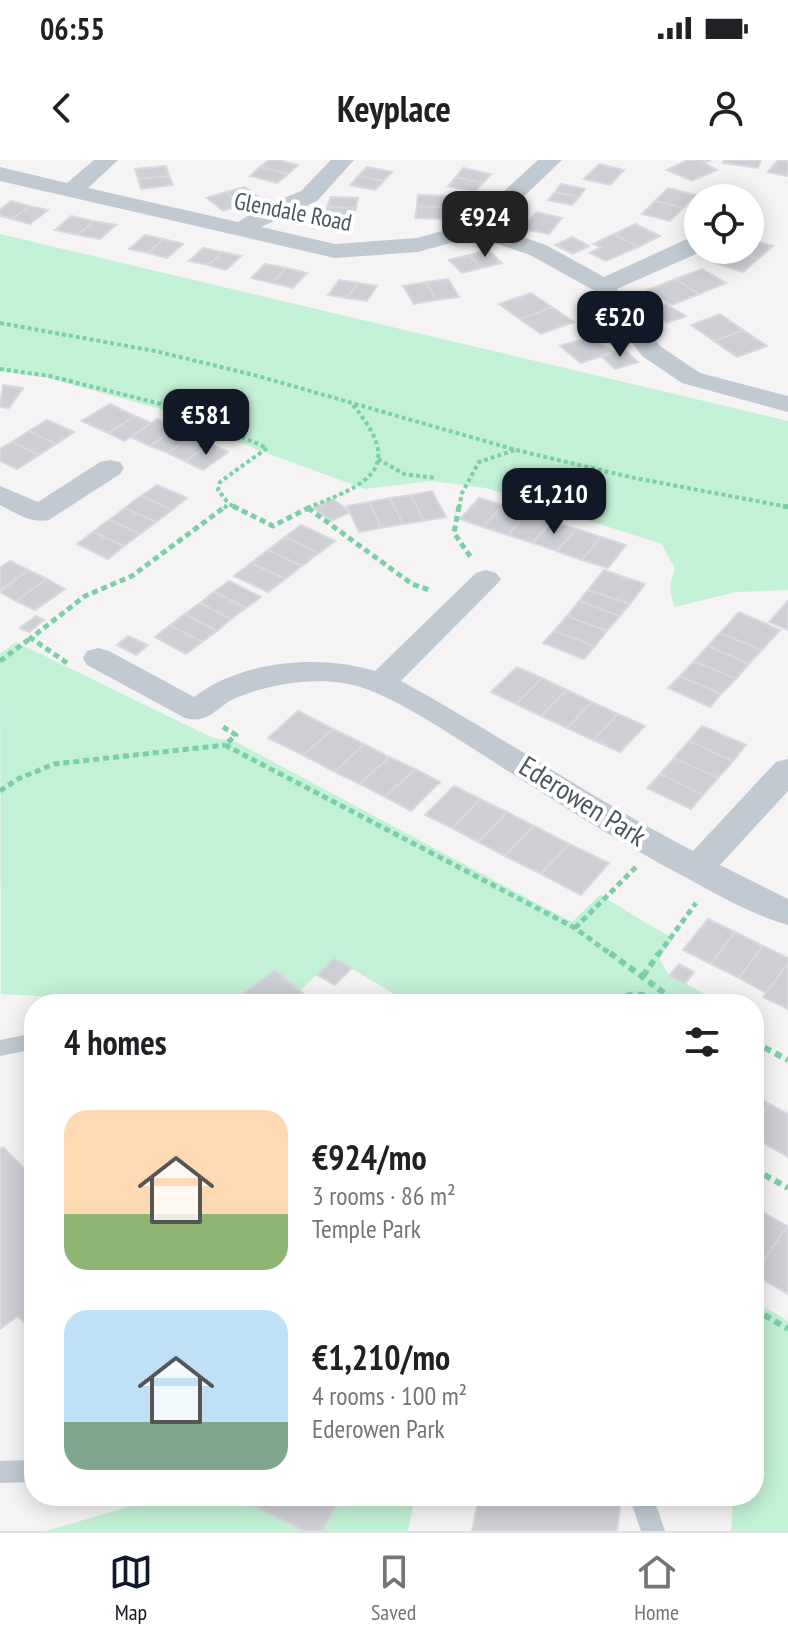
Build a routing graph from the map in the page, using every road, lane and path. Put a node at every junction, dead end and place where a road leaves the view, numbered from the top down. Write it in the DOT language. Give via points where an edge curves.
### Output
graph roads {
  1 [pos="107,160"];
  2 [pos="343,160"];
  3 [pos="551,160"];
  4 [pos="0,174"];
  5 [pos="73,189"];
  6 [pos="243,229"];
  7 [pos="476,229"];
  8 [pos="684,251"];
  9 [pos="603,286"];
  10 [pos="0,323"];
  11 [pos="0,369"];
  12 [pos="352,404"];
  13 [pos="788,404"];
  14 [pos="516,450"];
  15 [pos="377,458"];
  16 [pos="110,468"];
  17 [pos="435,478"];
  18 [pos="0,494"];
  19 [pos="229,504"];
  20 [pos="788,507"];
  21 [pos="307,508"];
  22 [pos="486,579"];
  23 [pos="464,601"];
  24 [pos="31,638"];
  25 [pos="98,658"];
  26 [pos="0,661"];
  27 [pos="381,683"];
  28 [pos="196,711"];
  29 [pos="225,745"];
  30 [pos="788,770"];
  31 [pos="0,791"];
  32 [pos="657,847"];
  33 [pos="708,874"];
  34 [pos="788,912"];
  35 [pos="575,928"];
  36 [pos="643,976"];
  37 [pos="662,994"];
  38 [pos="24,1043"];
  39 [pos="764,1047"];
  40 [pos="0,1048"];
  41 [pos="788,1060"];
  42 [pos="764,1175"];
  43 [pos="788,1188"];
  44 [pos="764,1315"];
  45 [pos="788,1329"];
  46 [pos="24,1471"];
  47 [pos="0,1472"];
  48 [pos="644,1506"];
  49 [pos="653,1531"];
  1 -- 5 [label="street"];
  2 -- 6 [label="street" via="309,196"];
  3 -- 7 [label="street, Glendale Road"];
  4 -- 5 [label="street, Glendale Road"];
  5 -- 6 [label="street, Glendale Road"];
  6 -- 7 [label="street, Glendale Road" via="335,251 418,245"];
  7 -- 9 [label="street" via="538,250"];
  8 -- 9 [label="street"];
  9 -- 13 [label="street" via="651,351 691,378"];
  10 -- 12 [label="path" via="155,351"];
  11 -- 19 [label="path" via="173,407 267,448 220,482 218,490"];
  12 -- 14 [label="path"];
  12 -- 15 [label="path" via="372,428"];
  14 -- 20 [label="path"];
  14 -- 22 [label="path" via="479,462 462,493 454,533"];
  15 -- 17 [label="path" via="419,480"];
  15 -- 21 [label="path" via="358,488"];
  16 -- 18 [label="street" via="39,514"];
  19 -- 21 [label="path" via="273,526"];
  19 -- 24 [label="path" via="132,576 85,596"];
  21 -- 23 [label="path" via="412,584"];
  22 -- 23 [label="street"];
  23 -- 27 [label="street"];
  24 -- 25 [label="path" via="79,671"];
  24 -- 26 [label="path"];
  25 -- 28 [label="street"];
  27 -- 28 [label="street, Ederowen Park" via="345,672 265,676 222,691"];
  27 -- 32 [label="street, Ederowen Park"];
  28 -- 29 [label="path" via="236,735"];
  29 -- 31 [label="path" via="54,764"];
  29 -- 35 [label="path"];
  30 -- 33 [label="street"];
  32 -- 33 [label="street, Ederowen Park"];
  32 -- 35 [label="path"];
  33 -- 34 [label="street, Ederowen Park"];
  33 -- 36 [label="path"];
  35 -- 36 [label="path"];
  36 -- 37 [label="path"];
  38 -- 40 [label="lane"];
  39 -- 41 [label="path"];
  42 -- 43 [label="path"];
  44 -- 45 [label="path"];
  46 -- 47 [label="lane"];
  48 -- 49 [label="lane"];
}
